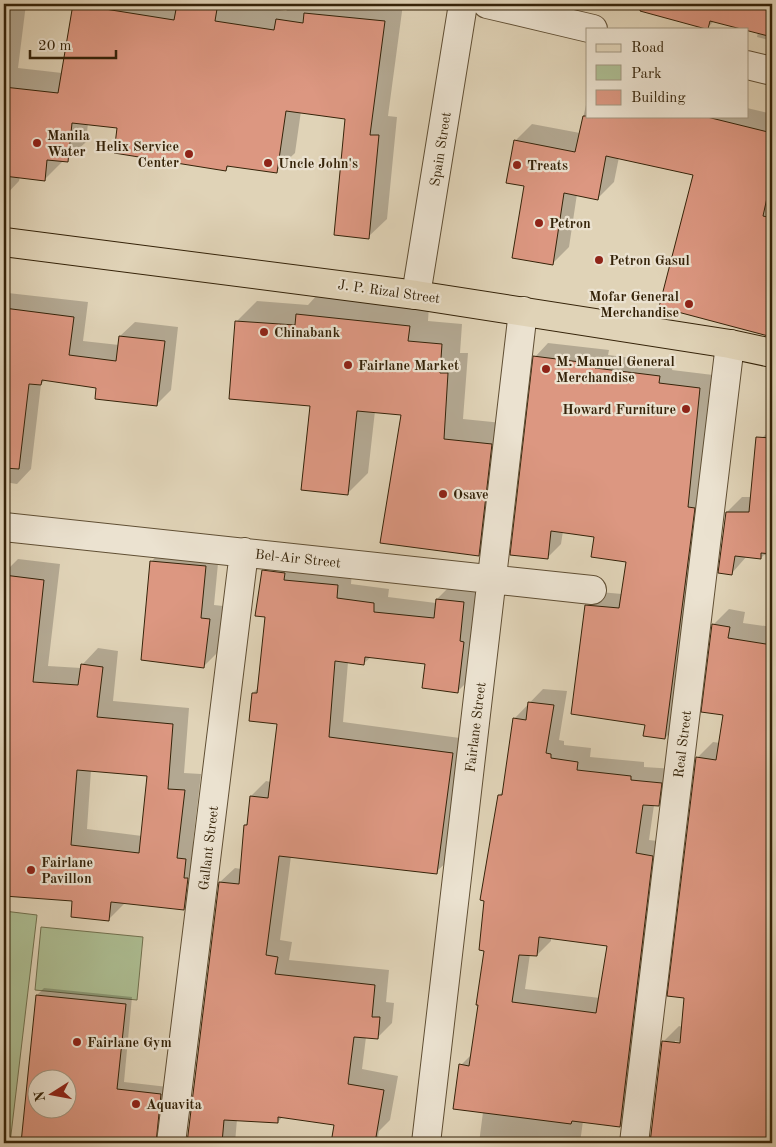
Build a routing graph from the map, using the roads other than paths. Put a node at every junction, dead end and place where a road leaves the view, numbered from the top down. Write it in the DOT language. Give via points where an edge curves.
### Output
graph roads {
  1 [pos="464,4"];
  2 [pos="487,4"];
  3 [pos="589,28"];
  4 [pos="748,65"];
  5 [pos="772,71"];
  6 [pos="4,242"];
  7 [pos="416,295"];
  8 [pos="523,311"];
  9 [pos="730,344"];
  10 [pos="772,353"];
  11 [pos="4,527"];
  12 [pos="244,552"];
  13 [pos="493,579"];
  14 [pos="592,590"];
  15 [pos="171,1143"];
  16 [pos="426,1143"];
  17 [pos="634,1143"];
  1 -- 7 [label="street, Spain Street"];
  2 -- 3 [label="street"];
  4 -- 5 [label="street"];
  6 -- 7 [label="main road, J. P. Rizal Street"];
  7 -- 8 [label="main road, J. P. Rizal Street"];
  8 -- 9 [label="main road, J. P. Rizal Street"];
  8 -- 13 [label="street, Fairlane Street"];
  9 -- 10 [label="main road, J. P. Rizal Street"];
  9 -- 17 [label="street, Real Street"];
  11 -- 12 [label="street, Bel-Air Street"];
  12 -- 13 [label="street, Bel-Air Street"];
  12 -- 15 [label="street, Gallant Street"];
  13 -- 14 [label="street, Bel-Air Street"];
  13 -- 16 [label="street, Fairlane Street"];
}
